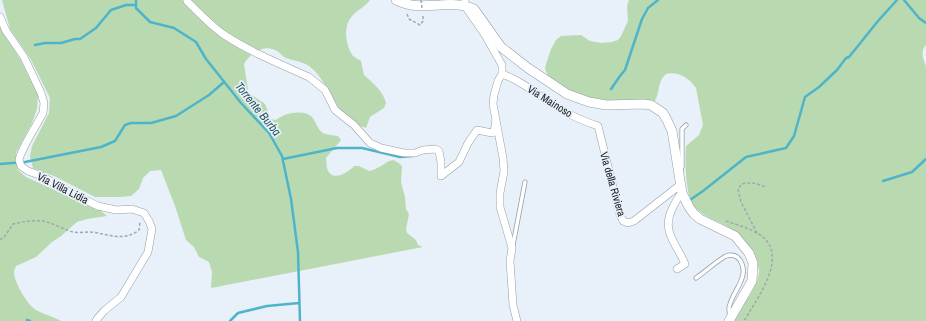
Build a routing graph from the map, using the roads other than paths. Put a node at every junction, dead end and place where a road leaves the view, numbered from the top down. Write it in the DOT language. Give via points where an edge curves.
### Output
graph roads {
  1 [pos="186,1"];
  2 [pos="399,1"];
  3 [pos="466,2"];
  4 [pos="0,17"];
  5 [pos="502,74"];
  6 [pos="496,118"];
  7 [pos="686,125"];
  8 [pos="598,126"];
  9 [pos="525,182"];
  10 [pos="680,185"];
  11 [pos="512,248"];
  12 [pos="677,269"];
  13 [pos="696,278"];
  14 [pos="730,320"];
  15 [pos="96,321"];
  16 [pos="517,321"];
  1 -- 6 [label="street" via="223,34 316,82 325,90 335,110 354,125 370,143 404,153 435,149 439,151 441,176 459,162 477,130 494,132"];
  2 -- 3 [label="street" via="411,5"];
  3 -- 5 [label="street" via="498,56"];
  3 -- 10 [label="street" via="474,9 501,47 567,94 606,105 643,104 658,108 668,120 672,131"];
  4 -- 15 [label="street, Via Villa Lidia" via="6,31 24,56 44,103 44,113 20,156 21,166 98,206 140,211 147,217 152,229 148,252 121,297"];
  5 -- 6 [label="street" via="494,94"];
  5 -- 8 [label="street, Via Mainoso" via="517,80 561,110"];
  6 -- 11 [label="street" via="504,171 500,207"];
  7 -- 10 [label="lane" via="682,129"];
  8 -- 10 [label="street, Via della Riviera" via="623,221 628,223 634,220"];
  9 -- 11 [label="lane"];
  10 -- 12 [label="street" via="678,198 667,221 669,233 685,264"];
  10 -- 14 [label="street" via="689,207 697,217 734,236 749,253 753,263 752,281"];
  11 -- 16 [label="street" via="510,261 513,304"];
  13 -- 14 [label="lane" via="725,256 733,255 739,258 743,272 741,283 730,303"];
}
